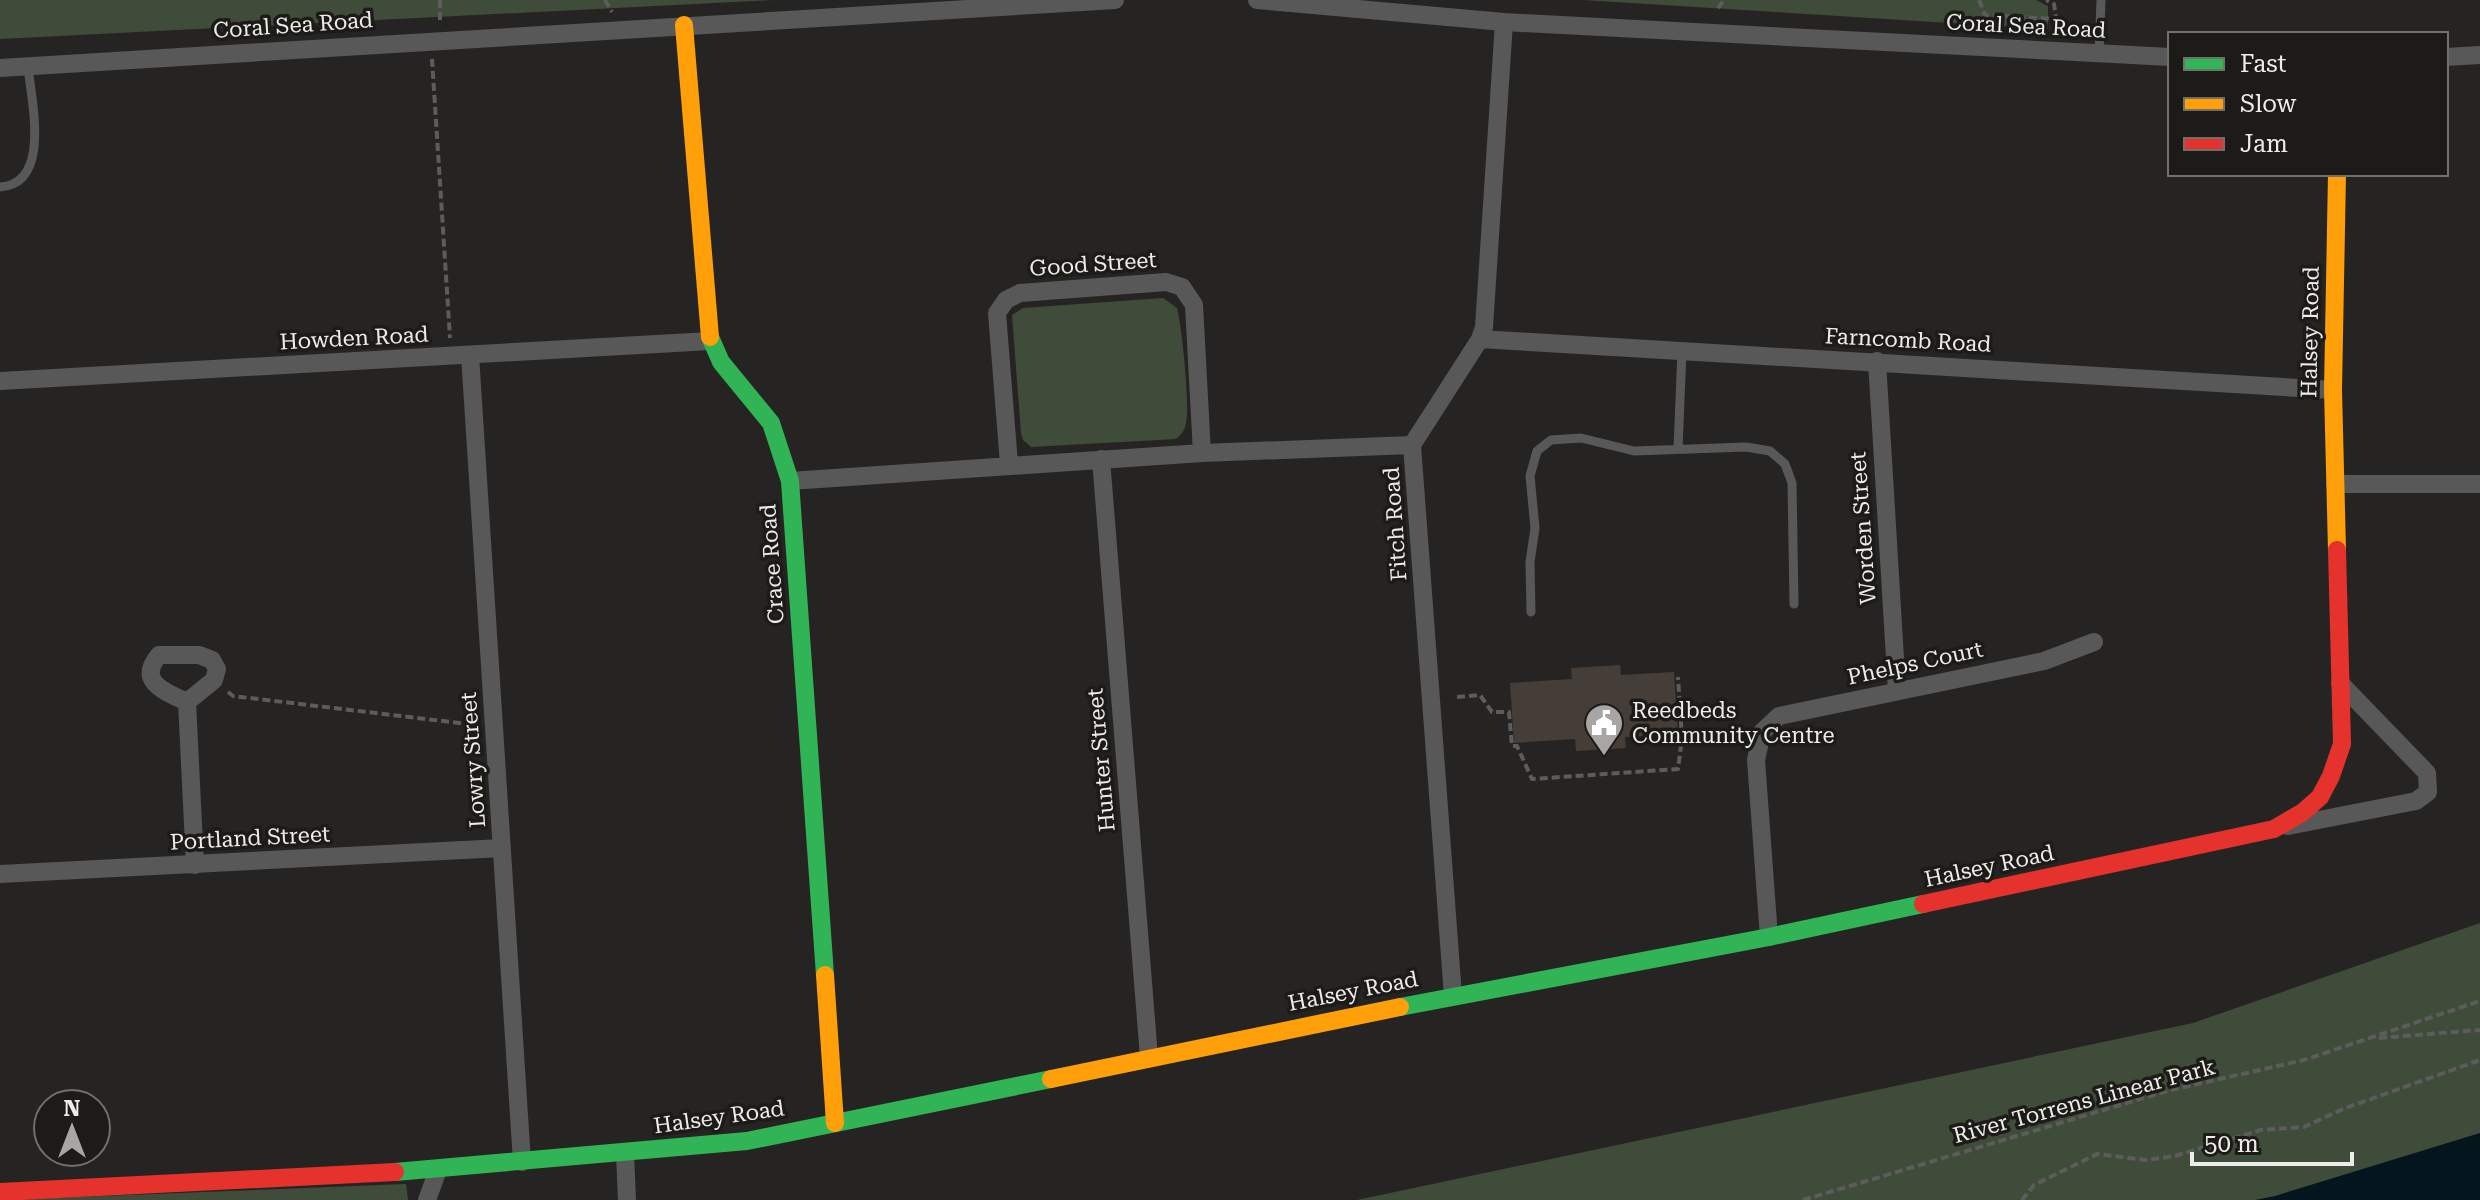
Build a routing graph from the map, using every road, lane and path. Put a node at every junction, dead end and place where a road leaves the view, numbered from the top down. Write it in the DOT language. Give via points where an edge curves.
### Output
graph roads {
  1 [pos="1115,0"];
  2 [pos="1257,0"];
  3 [pos="1724,0"];
  4 [pos="1979,0"];
  5 [pos="2046,0"];
  6 [pos="2101,0"];
  7 [pos="1718,8"];
  8 [pos="1504,22"];
  9 [pos="684,25"];
  10 [pos="431,41"];
  11 [pos="2099,54"];
  12 [pos="2480,55"];
  13 [pos="2168,57"];
  14 [pos="2448,57"];
  15 [pos="28,66"];
  16 [pos="0,68"];
  17 [pos="2337,176"];
  18 [pos="0,187"];
  19 [pos="1480,339"];
  20 [pos="710,341"];
  21 [pos="1682,350"];
  22 [pos="461,356"];
  23 [pos="1877,361"];
  24 [pos="0,381"];
  25 [pos="2333,390"];
  26 [pos="1412,445"];
  27 [pos="1678,449"];
  28 [pos="1202,453"];
  29 [pos="1101,459"];
  30 [pos="1009,464"];
  31 [pos="790,481"];
  32 [pos="2335,484"];
  33 [pos="2480,484"];
  34 [pos="1794,604"];
  35 [pos="1531,612"];
  36 [pos="2094,642"];
  37 [pos="1678,677"];
  38 [pos="214,680"];
  39 [pos="2340,683"];
  40 [pos="1897,691"];
  41 [pos="1457,697"];
  42 [pos="187,702"];
  43 [pos="495,727"];
  44 [pos="2274,829"];
  45 [pos="502,848"];
  46 [pos="195,865"];
  47 [pos="0,874"];
  48 [pos="1769,937"];
  49 [pos="1453,996"];
  50 [pos="2480,1001"];
  51 [pos="2480,1030"];
  52 [pos="2375,1038"];
  53 [pos="1149,1057"];
  54 [pos="2480,1060"];
  55 [pos="835,1123"];
  56 [pos="625,1154"];
  57 [pos="522,1162"];
  58 [pos="438,1170"];
  59 [pos="0,1192"];
  60 [pos="427,1200"];
  61 [pos="627,1200"];
  62 [pos="1803,1200"];
  63 [pos="2022,1200"];
  1 -- 9 [label="street, Coral Sea Road"];
  2 -- 8 [label="street, Coral Sea Road"];
  3 -- 7 [label="path"];
  4 -- 5 [label="path" via="1985,15 2056,19 2054,4"];
  6 -- 11 [label="lane"];
  8 -- 11 [label="street, Coral Sea Road"];
  8 -- 19 [label="street, Fitch Road" via="1486,316"];
  9 -- 10 [label="street, Coral Sea Road"];
  9 -- 20 [label="street, Crace Road"];
  10 -- 15 [label="street, Coral Sea Road"];
  10 -- 22 [label="path"];
  11 -- 13 [label="street, Coral Sea Road"];
  12 -- 14 [label="street"];
  15 -- 16 [label="street, Coral Sea Road"];
  15 -- 18 [label="lane" via="32,167 22,179"];
  17 -- 25 [label="street, Halsey Road"];
  19 -- 21 [label="street, Farncomb Road"];
  19 -- 26 [label="street, Fitch Road"];
  20 -- 22 [label="street, Howden Road"];
  20 -- 31 [label="street, Crace Road" via="771,423"];
  21 -- 23 [label="street, Farncomb Road"];
  21 -- 27 [label="lane"];
  22 -- 24 [label="street, Howden Road"];
  22 -- 43 [label="street, Lowry Street"];
  23 -- 25 [label="street, Farncomb Road"];
  23 -- 40 [label="street, Worden Street"];
  25 -- 32 [label="street, Halsey Road"];
  26 -- 28 [label="street"];
  26 -- 49 [label="street, Fitch Road"];
  27 -- 34 [label="lane" via="1746,447 1770,451 1785,464 1792,483"];
  27 -- 35 [label="lane" via="1634,451 1581,438 1551,440 1537,451 1530,476 1535,528"];
  28 -- 29 [label="street"];
  28 -- 30 [label="street, Good Street" via="1194,305 1182,287 1166,282 1020,293 1001,305 997,313"];
  29 -- 30 [label="street"];
  29 -- 53 [label="street, Hunter Street"];
  30 -- 31 [label="street"];
  31 -- 55 [label="street, Crace Road"];
  32 -- 33 [label="street"];
  32 -- 39 [label="street, Halsey Road"];
  36 -- 40 [label="street, Phelps Court" via="2044,661"];
  37 -- 41 [label="path" via="1678,769 1532,779 1517,746 1512,746 1509,712 1492,712 1480,695"];
  38 -- 42 [label="street"];
  38 -- 42 [label="street" via="217,669 212,660 159,655 151,664 151,677 160,689"];
  38 -- 43 [label="path" via="233,696"];
  39 -- 44 [label="street, Halsey Road" via="2342,744 2329,785 2312,808"];
  39 -- 44 [label="street, Halsey Road" via="2427,773 2428,792 2416,801"];
  40 -- 48 [label="street, Phelps Court" via="1779,716 1762,732 1756,760"];
  42 -- 46 [label="street"];
  43 -- 45 [label="street, Lowry Street"];
  44 -- 48 [label="street, Halsey Road"];
  45 -- 46 [label="street, Portland Street"];
  45 -- 57 [label="street, Lowry Street"];
  46 -- 47 [label="street, Portland Street"];
  48 -- 49 [label="street, Halsey Road"];
  49 -- 53 [label="street, Halsey Road"];
  50 -- 52 [label="path, River Torrens Linear Park"];
  51 -- 52 [label="path, River Torrens Linear Park"];
  52 -- 62 [label="path, River Torrens Linear Park" via="2167,1091"];
  53 -- 55 [label="street, Halsey Road"];
  54 -- 63 [label="path" via="2304,1127 2261,1130 2146,1160 2097,1154 2034,1185"];
  55 -- 56 [label="street, Halsey Road" via="747,1141"];
  56 -- 57 [label="street, Halsey Road"];
  56 -- 61 [label="street"];
  57 -- 58 [label="street, Halsey Road"];
  58 -- 59 [label="street, Halsey Road"];
  58 -- 60 [label="street"];
}
